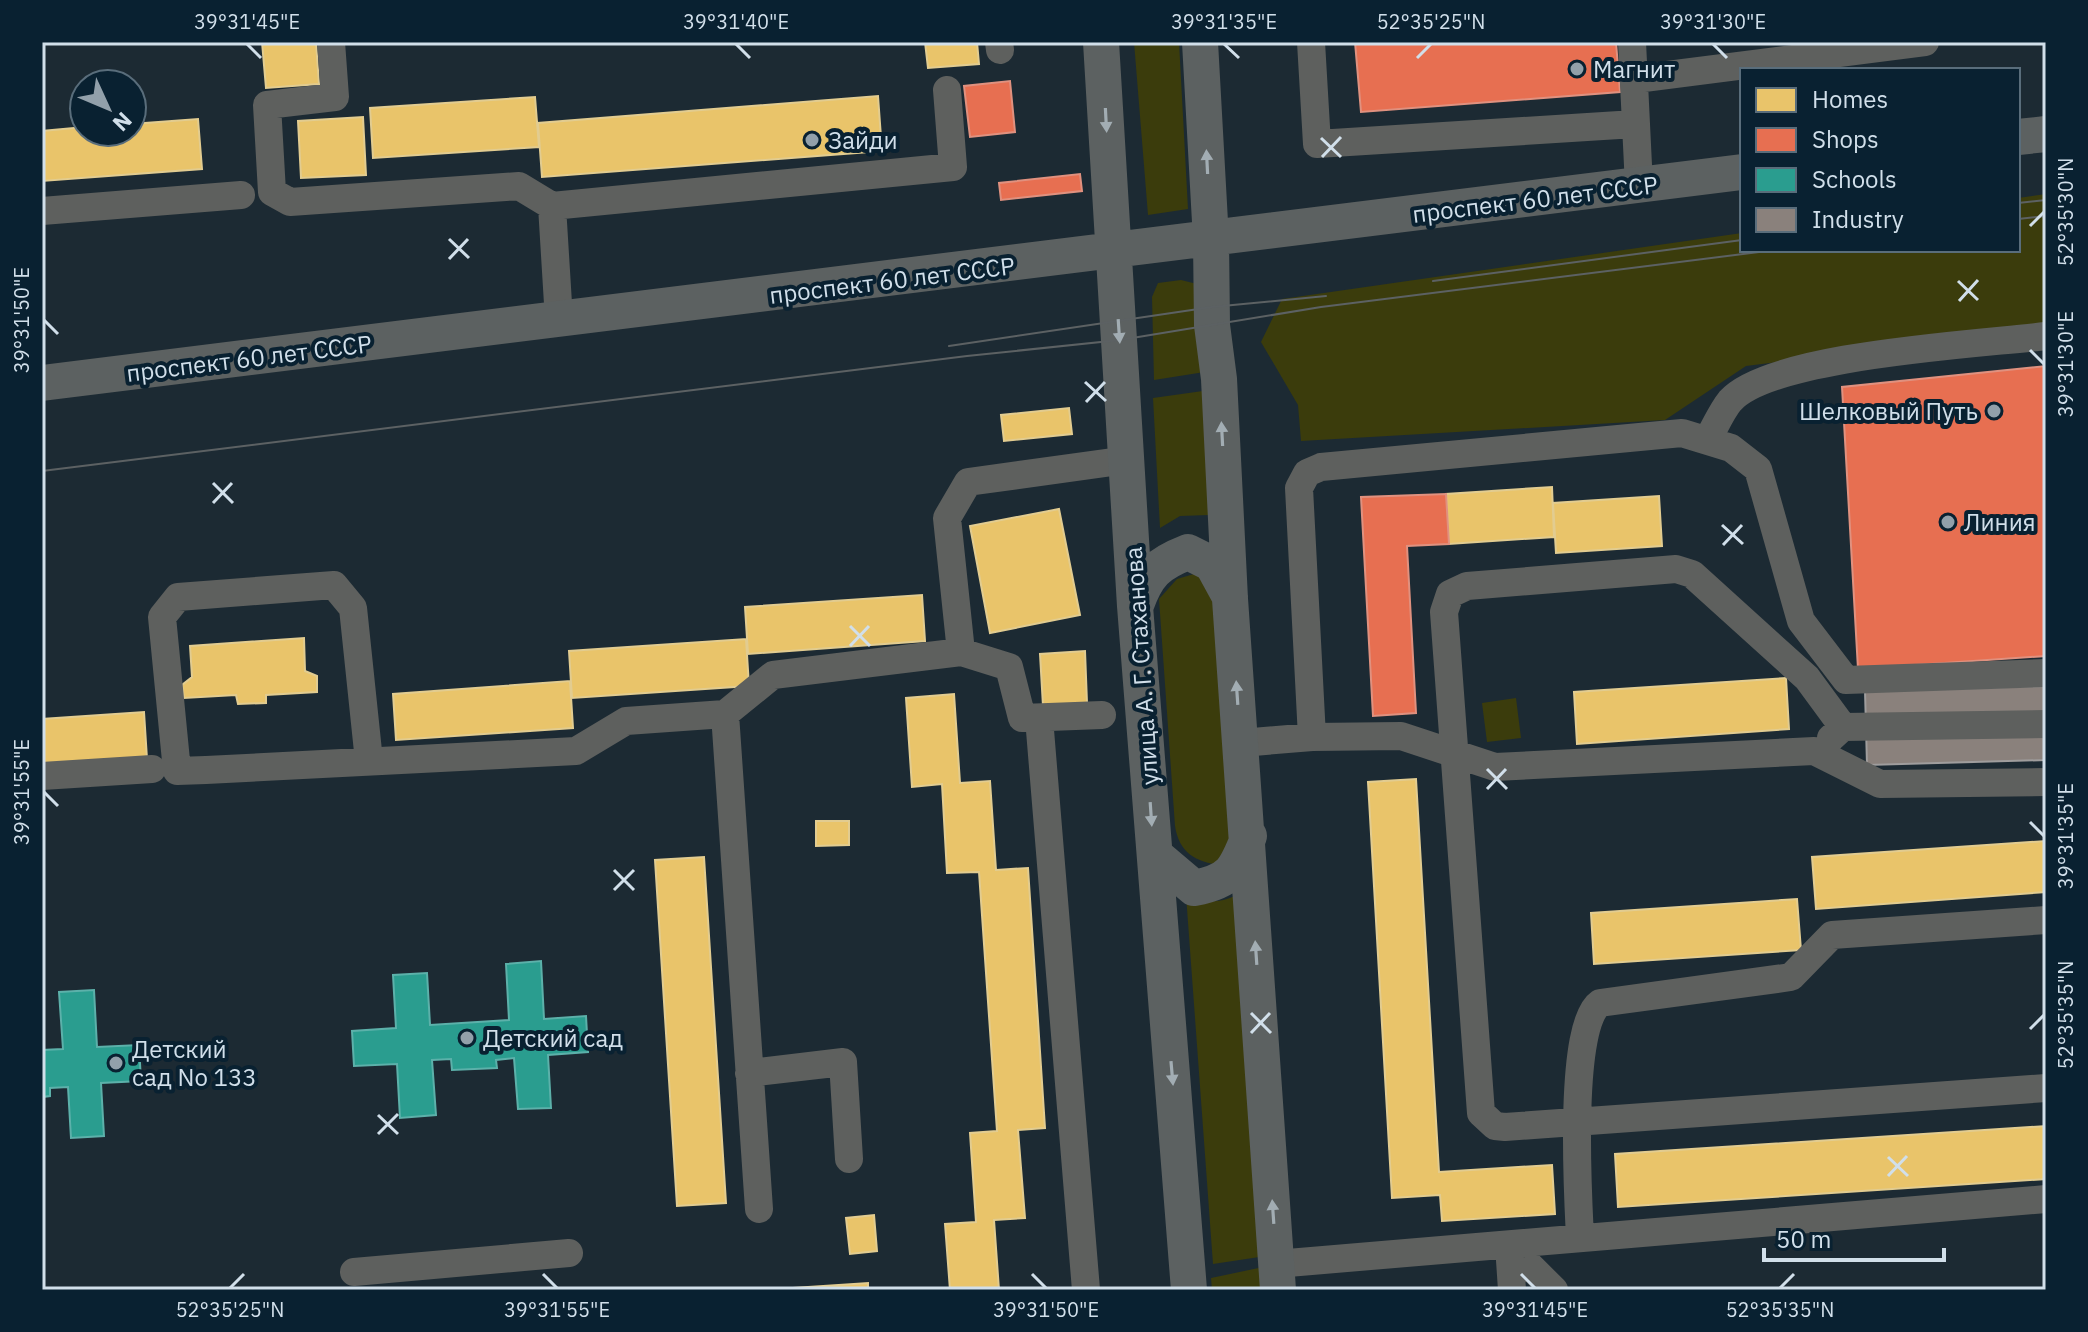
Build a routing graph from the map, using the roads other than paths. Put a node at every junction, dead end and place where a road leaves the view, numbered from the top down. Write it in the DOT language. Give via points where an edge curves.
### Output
graph roads {
  1 [pos="331,42"];
  2 [pos="1101,42"];
  3 [pos="1200,42"];
  4 [pos="1311,42"];
  5 [pos="1632,42"];
  6 [pos="1925,42"];
  7 [pos="1636,79"];
  8 [pos="947,90"];
  9 [pos="1635,124"];
  10 [pos="2046,134"];
  11 [pos="2020,137"];
  12 [pos="1740,172"];
  13 [pos="1639,186"];
  14 [pos="258,194"];
  15 [pos="552,206"];
  16 [pos="42,211"];
  17 [pos="1211,240"];
  18 [pos="1114,253"];
  19 [pos="559,320"];
  20 [pos="2046,336"];
  21 [pos="42,383"];
  22 [pos="1708,439"];
  23 [pos="1127,460"];
  24 [pos="1230,599"];
  25 [pos="1135,606"];
  26 [pos="961,652"];
  27 [pos="2046,673"];
  28 [pos="725,714"];
  29 [pos="1102,715"];
  30 [pos="1039,718"];
  31 [pos="2046,724"];
  32 [pos="1843,727"];
  33 [pos="1312,737"];
  34 [pos="1241,743"];
  35 [pos="1814,751"];
  36 [pos="1455,754"];
  37 [pos="369,761"];
  38 [pos="152,769"];
  39 [pos="42,776"];
  40 [pos="2046,782"];
  41 [pos="1249,836"];
  42 [pos="1155,855"];
  43 [pos="2046,920"];
  44 [pos="749,1073"];
  45 [pos="2046,1088"];
  46 [pos="1576,1123"];
  47 [pos="849,1159"];
  48 [pos="2046,1199"];
  49 [pos="759,1209"];
  50 [pos="1580,1238"];
  51 [pos="1509,1245"];
  52 [pos="569,1253"];
  53 [pos="354,1272"];
  54 [pos="1277,1277"];
  55 [pos="427,1278"];
  56 [pos="1086,1290"];
  57 [pos="1189,1290"];
  58 [pos="1512,1290"];
  59 [pos="1554,1290"];
  1 -- 14 [label="lane" via="335,97 267,105"];
  2 -- 18 [label="main road, улица А. Г. Стаханова, one-way"];
  17 -- 3 [label="main road, one-way"];
  4 -- 9 [label="lane" via="1317,144"];
  5 -- 7 [label="lane"];
  6 -- 7 [label="lane"];
  7 -- 9 [label="lane"];
  8 -- 15 [label="lane" via="953,167"];
  9 -- 13 [label="lane"];
  10 -- 11 [label="main road"];
  12 -- 13 [label="main road, проспект 60 лет СССР"];
  13 -- 17 [label="main road, проспект 60 лет СССР"];
  14 -- 15 [label="lane" via="290,202 519,186"];
  14 -- 16 [label="lane"];
  15 -- 19 [label="lane"];
  17 -- 18 [label="main road, проспект 60 лет СССР"];
  24 -- 17 [label="main road, one-way"];
  18 -- 19 [label="main road, проспект 60 лет СССР"];
  18 -- 23 [label="main road, улица А. Г. Стаханова, one-way"];
  19 -- 21 [label="main road, проспект 60 лет СССР"];
  20 -- 22 [label="lane" via="1816,365 1755,384 1731,400"];
  22 -- 27 [label="lane" via="1748,458 1758,469 1801,621 1846,680"];
  22 -- 33 [label="lane" via="1682,433 1321,467 1307,473 1299,488"];
  23 -- 25 [label="main road, улица А. Г. Стаханова"];
  23 -- 26 [label="lane" via="968,482 947,518"];
  24 -- 25 [label="main road" via="1212,564 1188,552 1160,563 1145,579"];
  34 -- 24 [label="main road, one-way"];
  25 -- 42 [label="main road, улица А. Г. Стаханова, one-way"];
  26 -- 28 [label="lane" via="773,675"];
  26 -- 30 [label="lane" via="1009,667 1022,718"];
  28 -- 37 [label="lane" via="626,721 576,751"];
  28 -- 44 [label="lane"];
  29 -- 30 [label="lane"];
  30 -- 56 [label="lane"];
  31 -- 32 [label="lane"];
  32 -- 35 [label="lane"];
  32 -- 36 [label="lane" via="1807,678 1705,581 1676,569 1467,586 1450,594 1444,612"];
  33 -- 34 [label="lane"];
  33 -- 36 [label="lane" via="1401,736"];
  34 -- 41 [label="main road"];
  35 -- 36 [label="lane" via="1513,768"];
  35 -- 40 [label="lane" via="1880,784"];
  36 -- 46 [label="lane" via="1481,1113 1486,1121 1505,1127"];
  37 -- 37 [label="lane" via="177,771 162,617 178,597 334,585 353,608"];
  38 -- 39 [label="lane"];
  41 -- 42 [label="main road" via="1236,867 1219,883 1194,888"];
  54 -- 41 [label="main road, one-way"];
  42 -- 57 [label="main road, улица А. Г. Стаханова, one-way"];
  43 -- 46 [label="lane" via="1832,935 1791,977 1600,1003 1587,1021"];
  44 -- 47 [label="lane" via="843,1062"];
  44 -- 49 [label="lane"];
  45 -- 46 [label="lane"];
  46 -- 50 [label="lane"];
  48 -- 50 [label="lane"];
  50 -- 51 [label="lane"];
  51 -- 54 [label="lane"];
  51 -- 58 [label="lane"];
  51 -- 59 [label="lane"];
  52 -- 55 [label="lane"];
  53 -- 55 [label="lane"];
}
